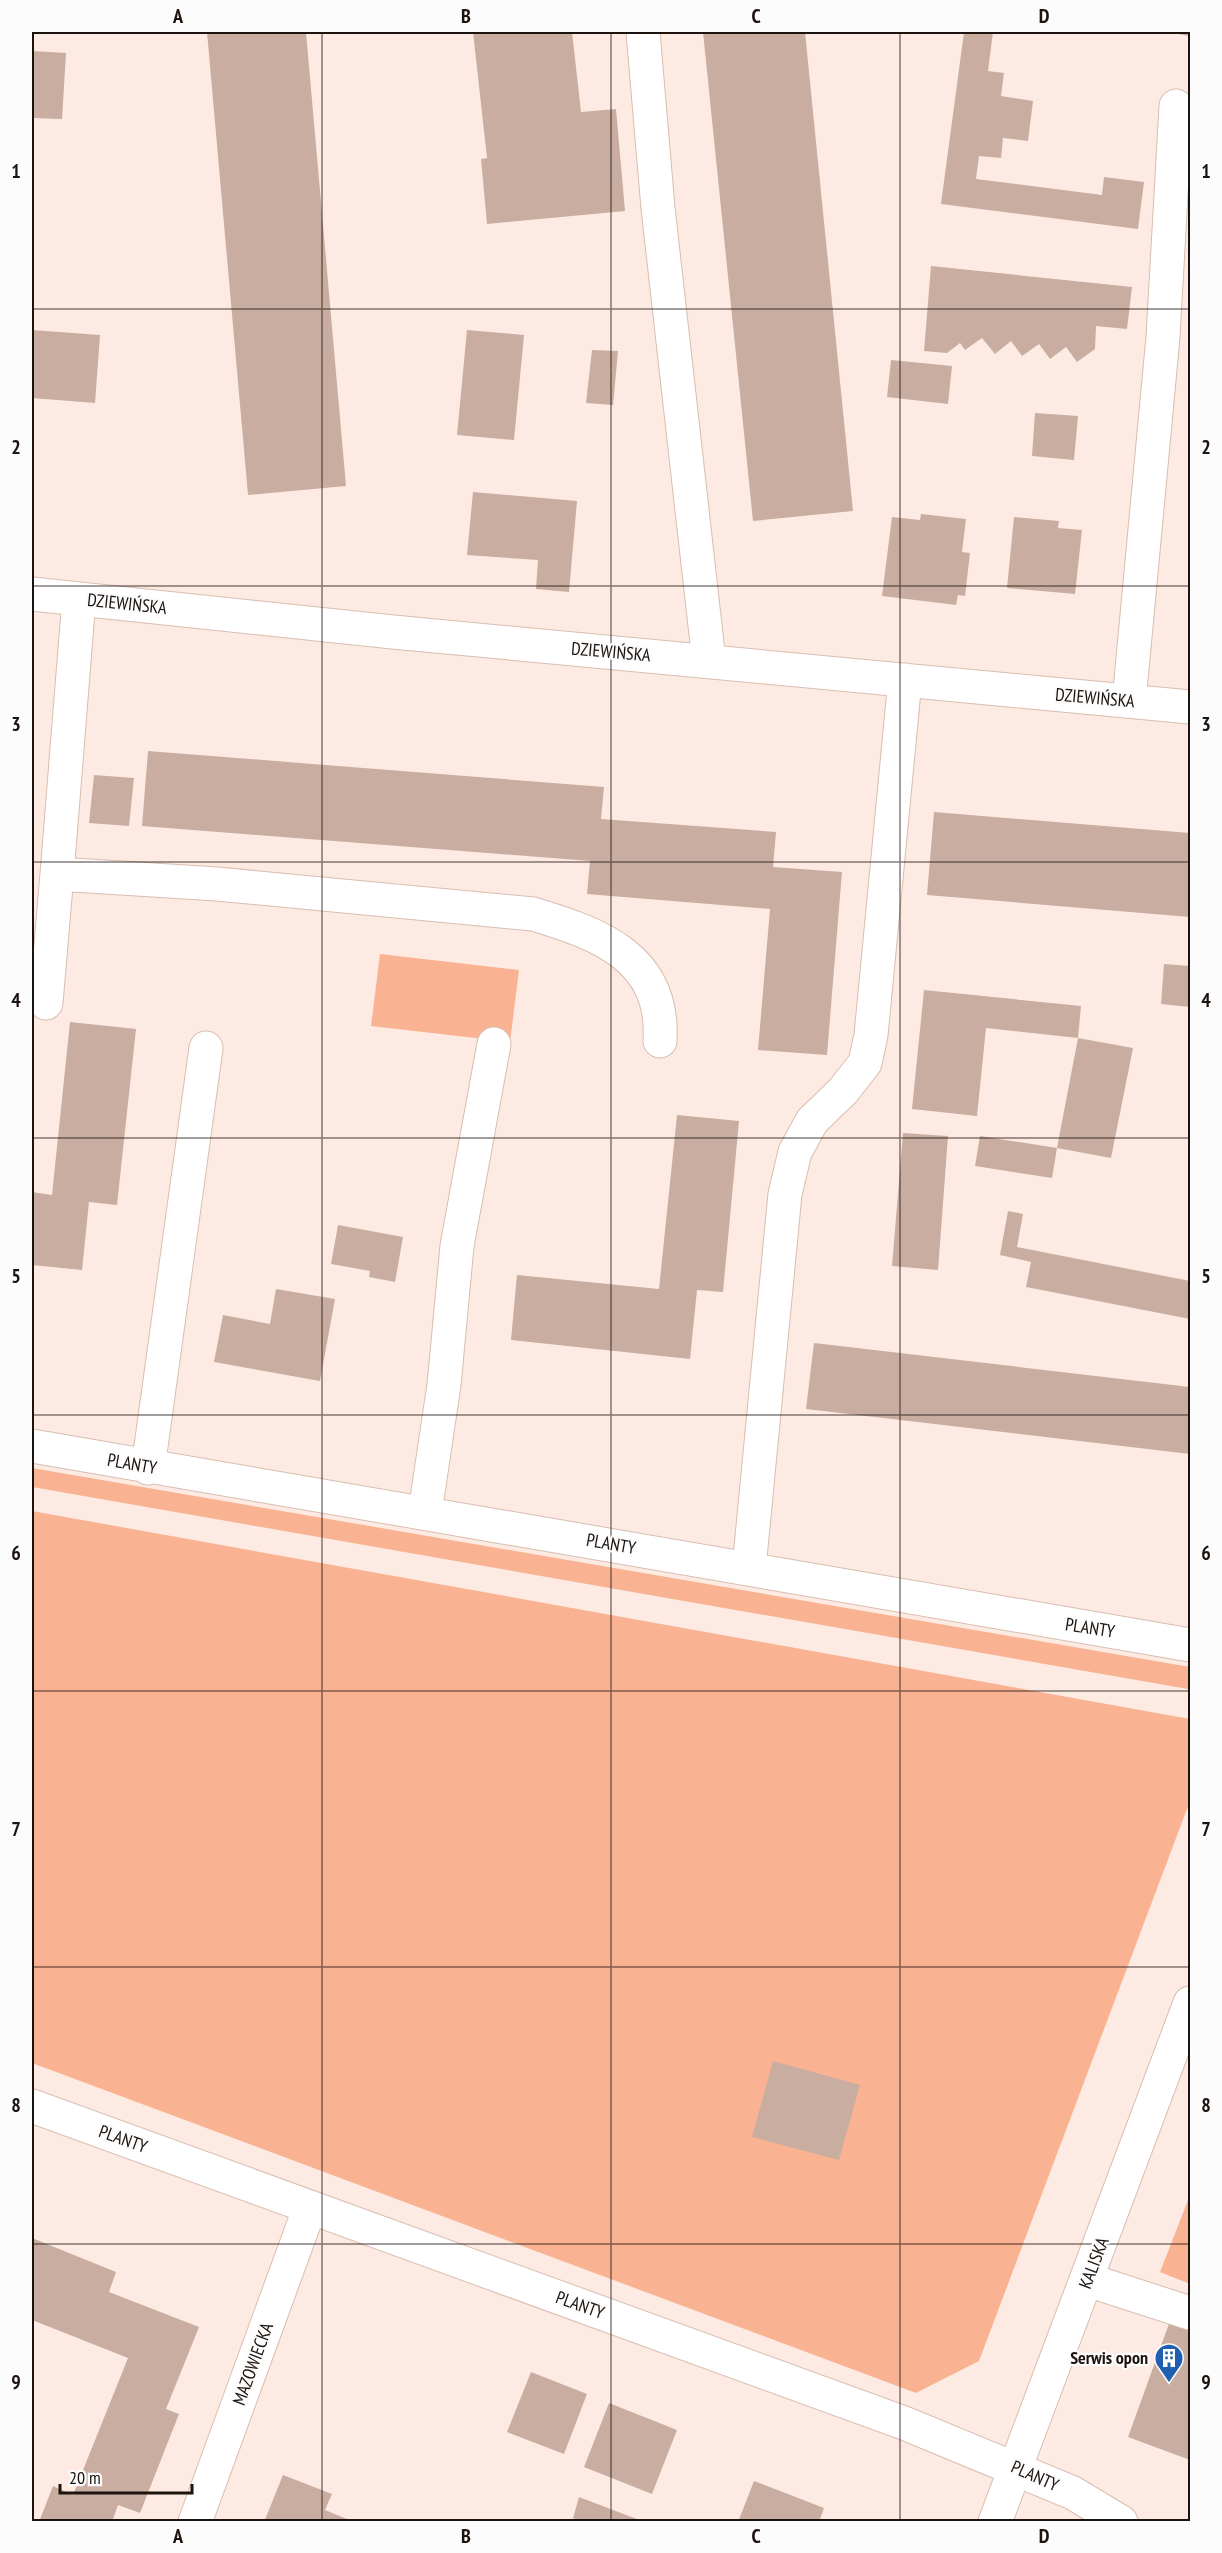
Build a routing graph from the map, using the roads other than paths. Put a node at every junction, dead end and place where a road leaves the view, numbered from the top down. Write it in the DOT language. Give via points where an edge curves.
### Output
graph roads {
  1 [pos="643,32"];
  2 [pos="1176,106"];
  3 [pos="32,594"];
  4 [pos="79,599"];
  5 [pos="709,661"];
  6 [pos="905,680"];
  7 [pos="1129,701"];
  8 [pos="1191,707"];
  9 [pos="57,874"];
  10 [pos="46,1002"];
  11 [pos="660,1041"];
  12 [pos="494,1044"];
  13 [pos="206,1048"];
  14 [pos="32,1446"];
  15 [pos="148,1468"];
  16 [pos="425,1512"];
  17 [pos="749,1568"];
  18 [pos="1191,1644"];
  19 [pos="1191,2003"];
  20 [pos="32,2106"];
  21 [pos="310,2207"];
  22 [pos="1088,2280"];
  23 [pos="1191,2313"];
  24 [pos="1015,2467"];
  25 [pos="195,2522"];
  26 [pos="995,2522"];
  27 [pos="1121,2522"];
  1 -- 5 [label="street" via="658,208"];
  2 -- 7 [label="street" via="1163,337"];
  3 -- 4 [label="street, DZIEWIŃSKA"];
  4 -- 5 [label="street, DZIEWIŃSKA"];
  4 -- 9 [label="street"];
  5 -- 6 [label="street, DZIEWIŃSKA"];
  6 -- 7 [label="street, DZIEWIŃSKA"];
  6 -- 17 [label="street" via="871,1035 865,1063 812,1120 795,1152 785,1194"];
  7 -- 8 [label="street, DZIEWIŃSKA"];
  9 -- 10 [label="street"];
  9 -- 11 [label="street" via="217,884 533,914 597,939 642,971 655,990"];
  12 -- 16 [label="street" via="457,1246 444,1384"];
  13 -- 15 [label="street"];
  14 -- 15 [label="street, PLANTY"];
  15 -- 16 [label="street, PLANTY"];
  16 -- 17 [label="street, PLANTY"];
  17 -- 18 [label="street, PLANTY"];
  19 -- 22 [label="street, KALISKA"];
  20 -- 21 [label="street, PLANTY"];
  21 -- 24 [label="street, PLANTY"];
  21 -- 25 [label="street, MAZOWIECKA"];
  22 -- 23 [label="street"];
  22 -- 24 [label="street, KALISKA"];
  24 -- 26 [label="street, KALISKA"];
  24 -- 27 [label="street, PLANTY" via="1073,2493"];
}
